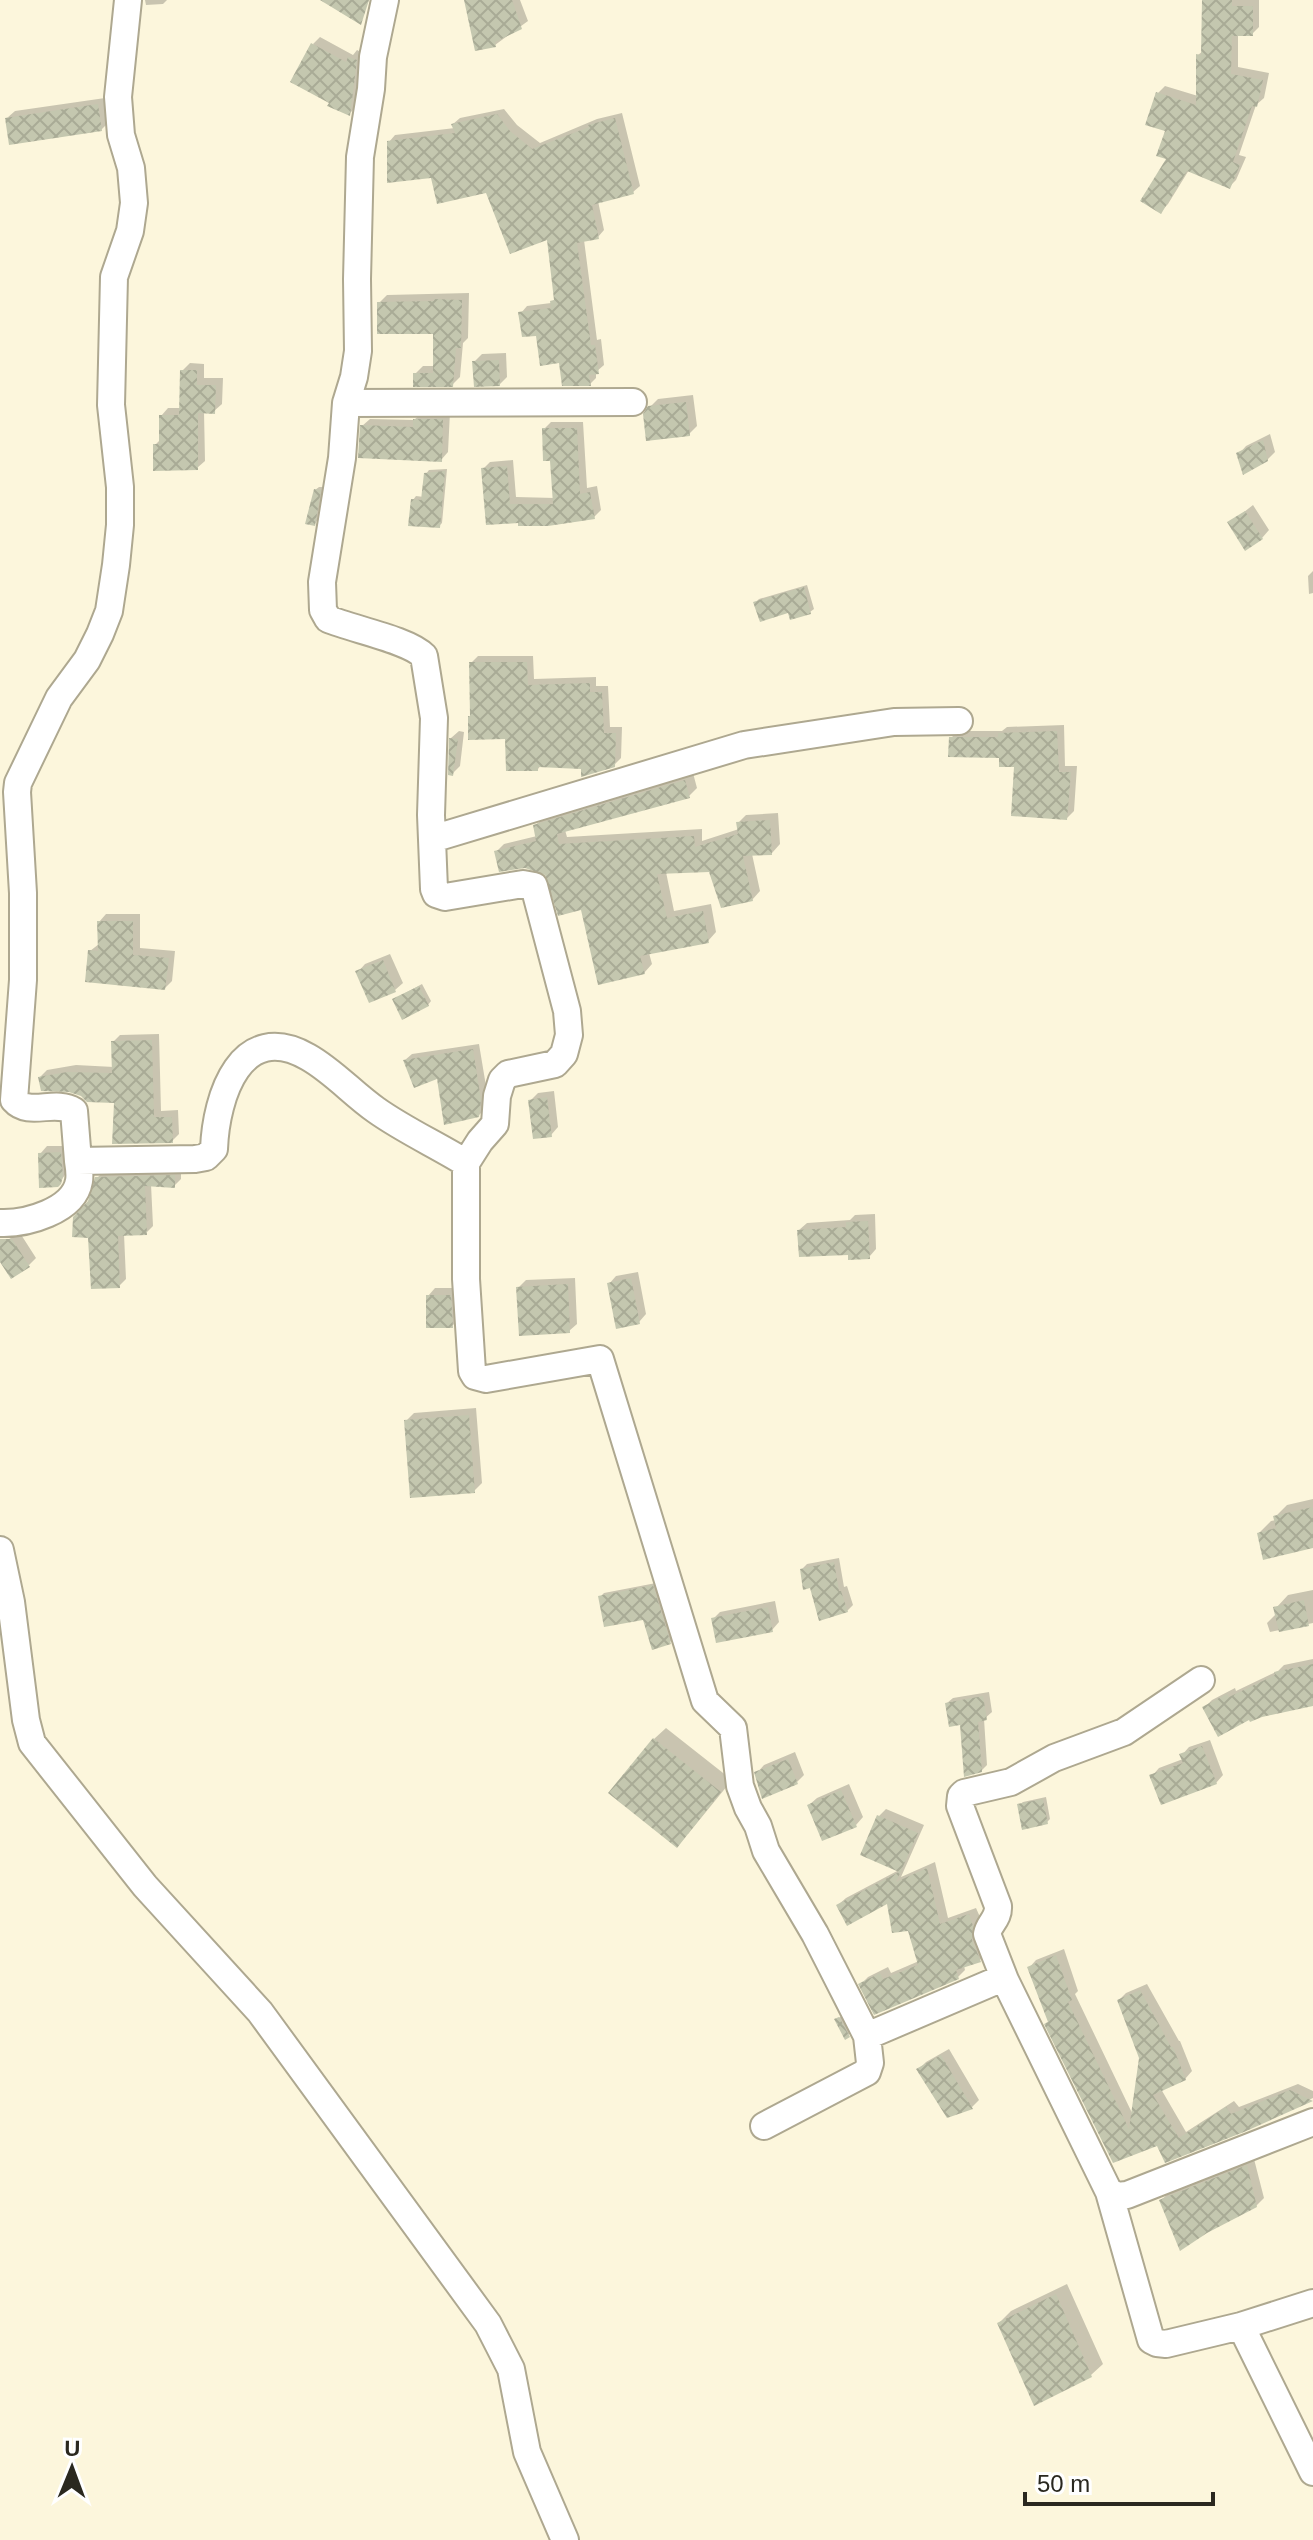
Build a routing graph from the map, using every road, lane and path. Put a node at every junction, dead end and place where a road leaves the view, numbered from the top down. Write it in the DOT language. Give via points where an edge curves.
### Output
graph roads {
  1 [pos="128,0"];
  2 [pos="385,0"];
  3 [pos="633,402"];
  4 [pos="346,403"];
  5 [pos="959,721"];
  6 [pos="432,839"];
  7 [pos="78,1161"];
  8 [pos="466,1163"];
  9 [pos="0,1223"];
  10 [pos="0,1550"];
  11 [pos="1201,1680"];
  12 [pos="1005,1980"];
  13 [pos="867,2036"];
  14 [pos="1313,2122"];
  15 [pos="764,2126"];
  16 [pos="1109,2192"];
  17 [pos="1313,2303"];
  18 [pos="1241,2326"];
  19 [pos="1313,2472"];
  20 [pos="565,2540"];
  1 -- 7 [label="street" via="118,97 134,203 114,277 111,405 120,487 116,565 100,634 59,698 17,792 23,980 14,1100 25,1107 60,1105 74,1111"];
  2 -- 4 [label="street" via="360,157 358,351"];
  3 -- 4 [label="street"];
  4 -- 6 [label="street" via="322,582 323,610 328,619 417,649 424,656 434,718"];
  5 -- 6 [label="street" via="894,722 744,745"];
  6 -- 8 [label="street" via="434,889 440,896 534,886 569,1024 564,1054 555,1064 508,1074 502,1080 495,1124"];
  7 -- 8 [label="street" via="206,1157 214,1149 215,1121 229,1078 252,1053 274,1046 311,1058 376,1111"];
  7 -- 9 [label="street" via="79,1183 56,1209 26,1222"];
  8 -- 13 [label="street" via="472,1371 486,1379 600,1359 705,1701 733,1728 740,1786 766,1851"];
  10 -- 20 [label="street" via="32,1743 145,1886 260,2012 488,2324 511,2369 527,2452"];
  11 -- 12 [label="street" via="1133,1727 1054,1758 1011,1782 961,1796 960,1806 998,1906 987,1934"];
  12 -- 13 [label="street"];
  12 -- 16 [label="street"];
  13 -- 15 [label="street" via="867,2072"];
  14 -- 16 [label="street" via="1127,2195"];
  16 -- 18 [label="street" via="1151,2340 1166,2344"];
  17 -- 18 [label="street"];
  18 -- 19 [label="street"];
}
